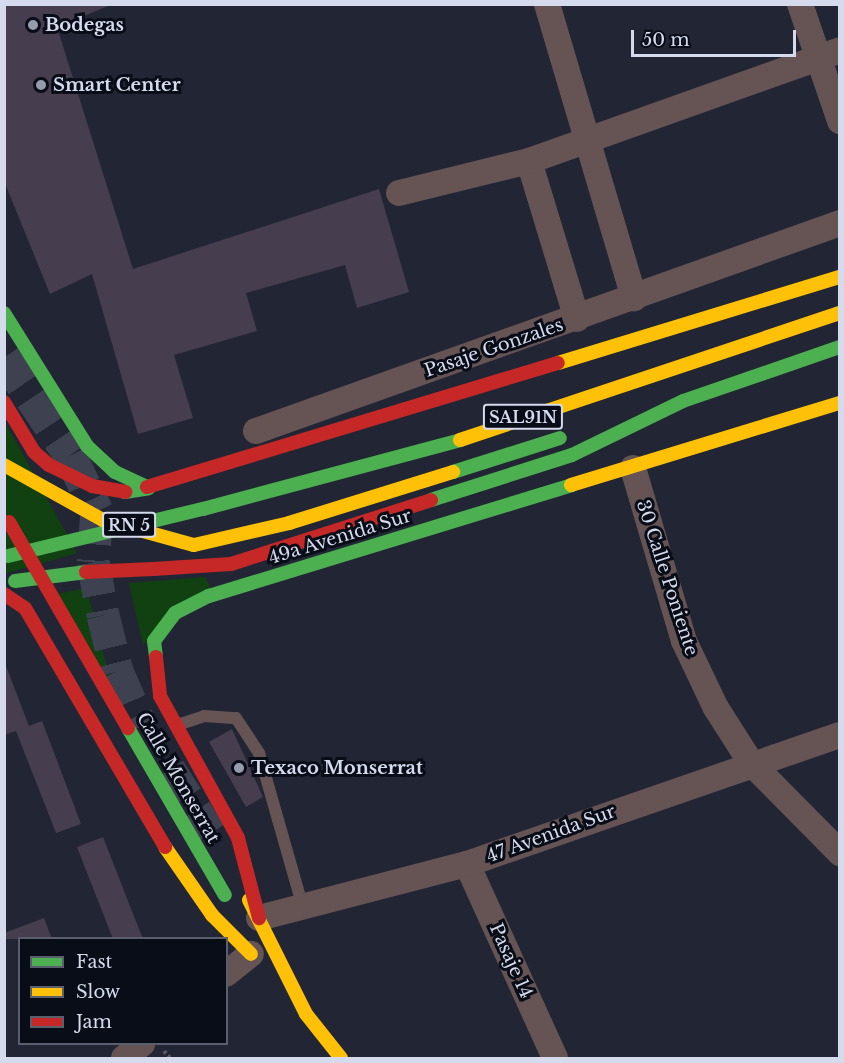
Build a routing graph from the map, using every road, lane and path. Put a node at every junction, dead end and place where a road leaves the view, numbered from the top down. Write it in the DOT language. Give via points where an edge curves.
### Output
graph roads {
  1 [pos="547,4"];
  2 [pos="800,4"];
  3 [pos="829,54"];
  4 [pos="840,121"];
  5 [pos="583,140"];
  6 [pos="529,160"];
  7 [pos="399,193"];
  8 [pos="840,223"];
  9 [pos="840,277"];
  10 [pos="634,297"];
  11 [pos="4,313"];
  12 [pos="840,313"];
  13 [pos="577,319"];
  14 [pos="840,347"];
  15 [pos="683,401"];
  16 [pos="4,402"];
  17 [pos="840,403"];
  18 [pos="256,431"];
  19 [pos="4,465"];
  20 [pos="633,468"];
  21 [pos="149,488"];
  22 [pos="203,509"];
  23 [pos="4,514"];
  24 [pos="4,557"];
  25 [pos="4,584"];
  26 [pos="4,594"];
  27 [pos="174,726"];
  28 [pos="840,735"];
  29 [pos="751,763"];
  30 [pos="840,853"];
  31 [pos="225,859"];
  32 [pos="467,864"];
  33 [pos="303,907"];
  34 [pos="259,918"];
  35 [pos="256,962"];
  36 [pos="228,973"];
  37 [pos="141,1045"];
  38 [pos="124,1059"];
  39 [pos="342,1059"];
  40 [pos="555,1059"];
  1 -- 5 [label="street"];
  2 -- 3 [label="street"];
  3 -- 4 [label="street"];
  3 -- 5 [label="street"];
  5 -- 6 [label="street"];
  5 -- 10 [label="street"];
  6 -- 7 [label="street"];
  6 -- 13 [label="street, Pasaje Gonzales"];
  8 -- 10 [label="street"];
  9 -- 21 [label="main road"];
  10 -- 13 [label="street"];
  11 -- 21 [label="main road" via="87,446 115,472"];
  12 -- 22 [label="main road, SAL91N" via="414,455"];
  13 -- 18 [label="street, Pasaje Gonzales"];
  14 -- 15 [label="main road, 49a Avenida Sur / SAL91N"];
  15 -- 19 [label="main road, bridge" via="289,523 194,545 103,520"];
  15 -- 25 [label="main road, 49a Avenida Sur / SAL91N, bridge" via="583,451 231,564 86,572"];
  16 -- 21 [label="main road, bridge" via="34,452 49,465 92,486 125,492"];
  17 -- 20 [label="main road, 49a Avenida Sur"];
  20 -- 27 [label="main road, 49a Avenida Sur" via="183,607 162,626 153,654 160,696"];
  20 -- 29 [label="street, 30 Calle Poniente" via="684,640"];
  22 -- 24 [label="main road, RN 5, bridge"];
  23 -- 35 [label="main road, Calle Monserrat, bridge" via="225,895"];
  26 -- 35 [label="main road" via="25,608 130,794 181,871 212,915"];
  27 -- 33 [label="lane" via="204,716 236,718 259,753"];
  27 -- 34 [label="main road, 49a Avenida Sur" via="238,838"];
  28 -- 29 [label="street, 47 Avenida Sur"];
  29 -- 30 [label="street, 30 Calle Poniente"];
  29 -- 32 [label="street, 47 Avenida Sur"];
  31 -- 34 [label="main road, Calle Monserrat"];
  32 -- 33 [label="street, 47 Avenida Sur"];
  32 -- 40 [label="street, Pasaje 14"];
  33 -- 34 [label="street, 47 Avenida Sur"];
  34 -- 39 [label="main road, Calle Monserrat" via="306,1014"];
  35 -- 36 [label="street"];
  37 -- 38 [label="street"];
}
